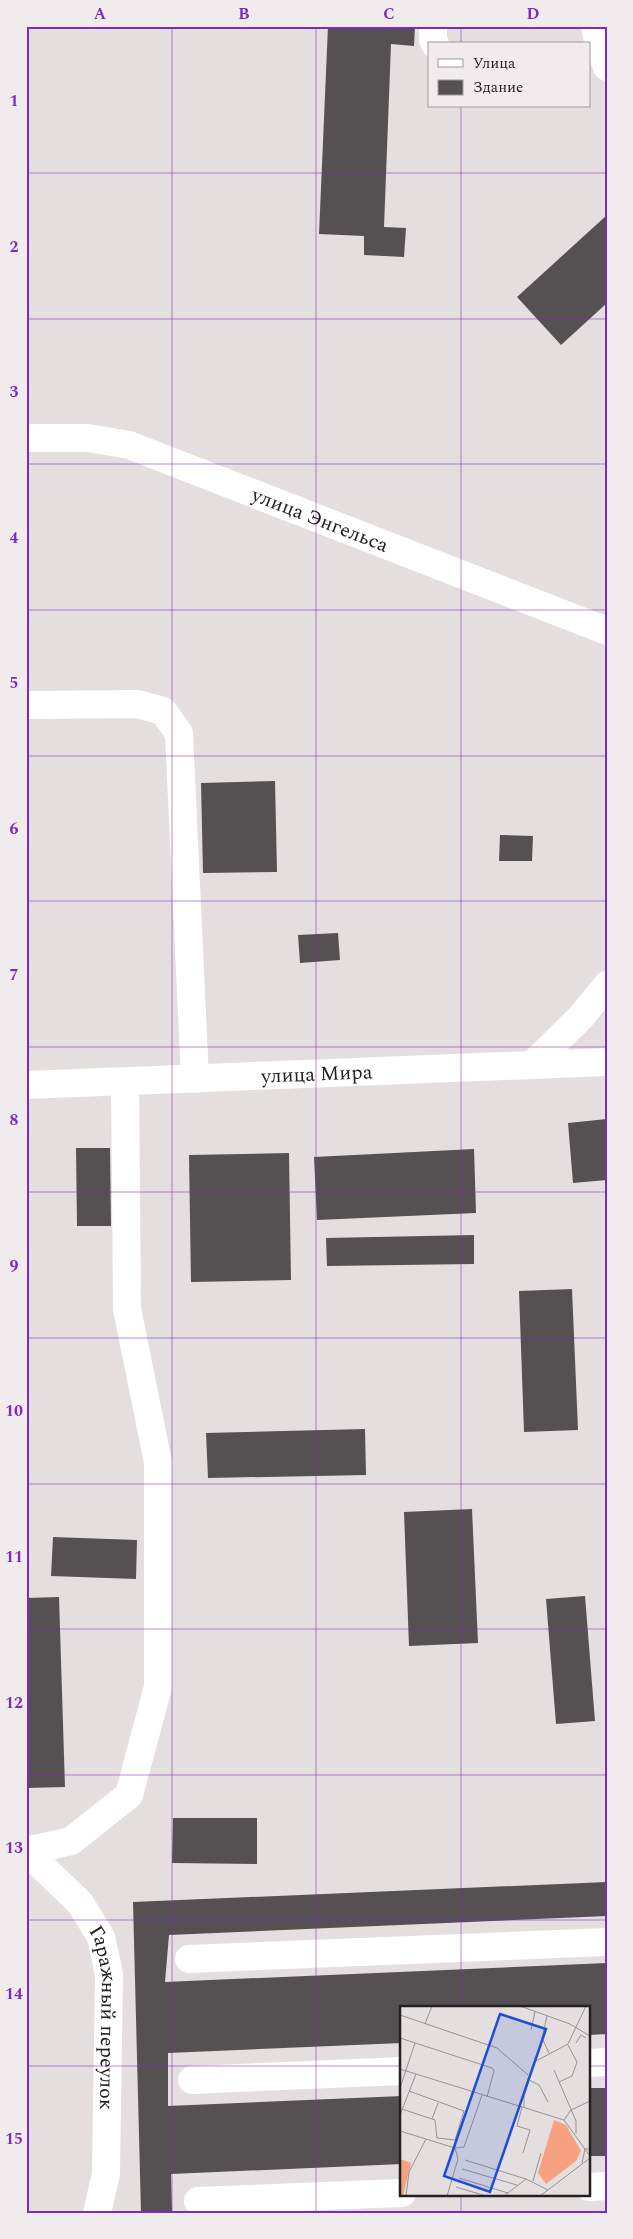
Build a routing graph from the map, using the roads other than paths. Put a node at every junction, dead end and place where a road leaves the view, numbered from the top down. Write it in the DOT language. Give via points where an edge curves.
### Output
graph roads {
  1 [pos="433,26"];
  2 [pos="600,36"];
  3 [pos="434,42"];
  4 [pos="607,67"];
  5 [pos="26,438"];
  6 [pos="607,632"];
  7 [pos="26,705"];
  8 [pos="607,985"];
  9 [pos="607,1062"];
  10 [pos="532,1065"];
  11 [pos="195,1080"];
  12 [pos="125,1083"];
  13 [pos="26,1085"];
  14 [pos="26,1851"];
  15 [pos="607,1942"];
  16 [pos="189,1960"];
  17 [pos="607,2062"];
  18 [pos="590,2063"];
  19 [pos="400,2071"];
  20 [pos="192,2080"];
  21 [pos="607,2186"];
  22 [pos="590,2187"];
  23 [pos="400,2193"];
  24 [pos="198,2201"];
  25 [pos="97,2213"];
  1 -- 3 [label="street"];
  2 -- 4 [label="street"];
  5 -- 6 [label="street, улица Энгельса" via="88,438 129,444"];
  7 -- 11 [label="street" via="138,704 163,711 179,733"];
  8 -- 10 [label="street" via="581,1018"];
  9 -- 10 [label="street, улица Мира"];
  10 -- 11 [label="street, улица Мира"];
  11 -- 12 [label="street, улица Мира"];
  12 -- 13 [label="street, улица Мира"];
  12 -- 14 [label="street" via="128,1309 158,1462 158,1687 129,1795 71,1841"];
  14 -- 25 [label="street, Гаражный переулок" via="80,1903 101,1937 109,1974 106,2174"];
  15 -- 16 [label="street"];
  17 -- 18 [label="street"];
  19 -- 20 [label="street"];
  21 -- 22 [label="street"];
  23 -- 24 [label="street"];
}
